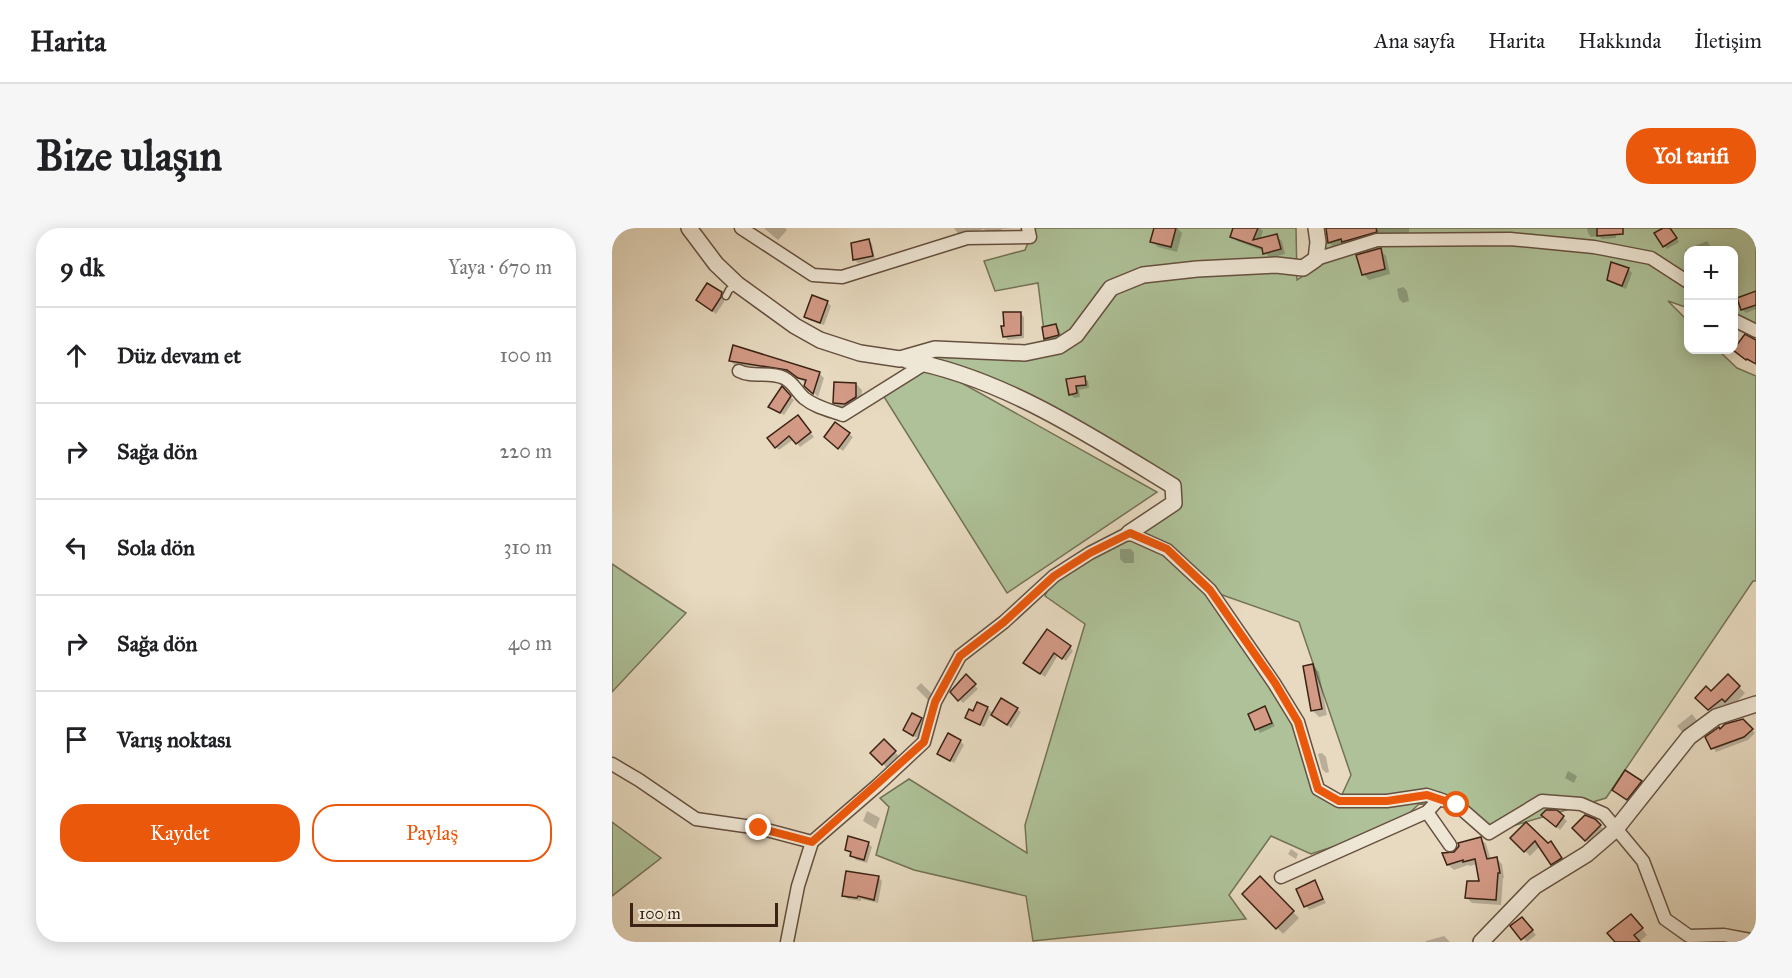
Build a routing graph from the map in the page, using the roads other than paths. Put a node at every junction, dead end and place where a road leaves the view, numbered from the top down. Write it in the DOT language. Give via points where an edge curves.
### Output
graph roads {
  1 [pos="689,228"];
  2 [pos="741,228"];
  3 [pos="1028,228"];
  4 [pos="1316,228"];
  5 [pos="1316,259"];
  6 [pos="1684,279"];
  7 [pos="737,284"];
  8 [pos="726,296"];
  9 [pos="1738,322"];
  10 [pos="1756,331"];
  11 [pos="900,358"];
  12 [pos="926,363"];
  13 [pos="739,371"];
  14 [pos="1130,533"];
  15 [pos="1756,704"];
  16 [pos="612,764"];
  17 [pos="1439,799"];
  18 [pos="1427,812"];
  19 [pos="1616,828"];
  20 [pos="812,842"];
  21 [pos="1450,845"];
  22 [pos="1281,877"];
  23 [pos="1756,941"];
  24 [pos="787,942"];
  25 [pos="1481,942"];
  1 -- 7 [label="street"];
  2 -- 3 [label="street" via="813,275 842,277 966,238 1030,237"];
  4 -- 5 [label="street"];
  5 -- 6 [label="street" via="1377,240 1510,239 1594,247 1651,258"];
  5 -- 11 [label="street" via="1303,268 1197,268 1143,275 1111,288 1076,335 1059,346 1025,353 935,350"];
  7 -- 8 [label="lane"];
  7 -- 11 [label="street" via="820,340 860,353"];
  9 -- 10 [label="street"];
  11 -- 12 [label="street"];
  12 -- 13 [label="street" via="843,415 817,406 782,376"];
  12 -- 14 [label="street" via="1013,395 1173,486 1174,503"];
  14 -- 17 [label="street" via="1167,549 1210,590 1298,722 1318,789 1339,801 1387,801 1427,795"];
  14 -- 20 [label="street" via="1054,576 960,656 935,702 924,742"];
  15 -- 19 [label="street" via="1716,717 1689,737"];
  16 -- 20 [label="street" via="696,819 759,828"];
  17 -- 18 [label="street"];
  17 -- 19 [label="street" via="1457,805 1488,833 1542,801 1581,804 1604,814"];
  18 -- 21 [label="street"];
  18 -- 22 [label="street"];
  19 -- 23 [label="street" via="1643,861 1665,919 1689,936 1724,935"];
  19 -- 25 [label="street" via="1587,854 1535,886"];
  20 -- 24 [label="street"];
}
